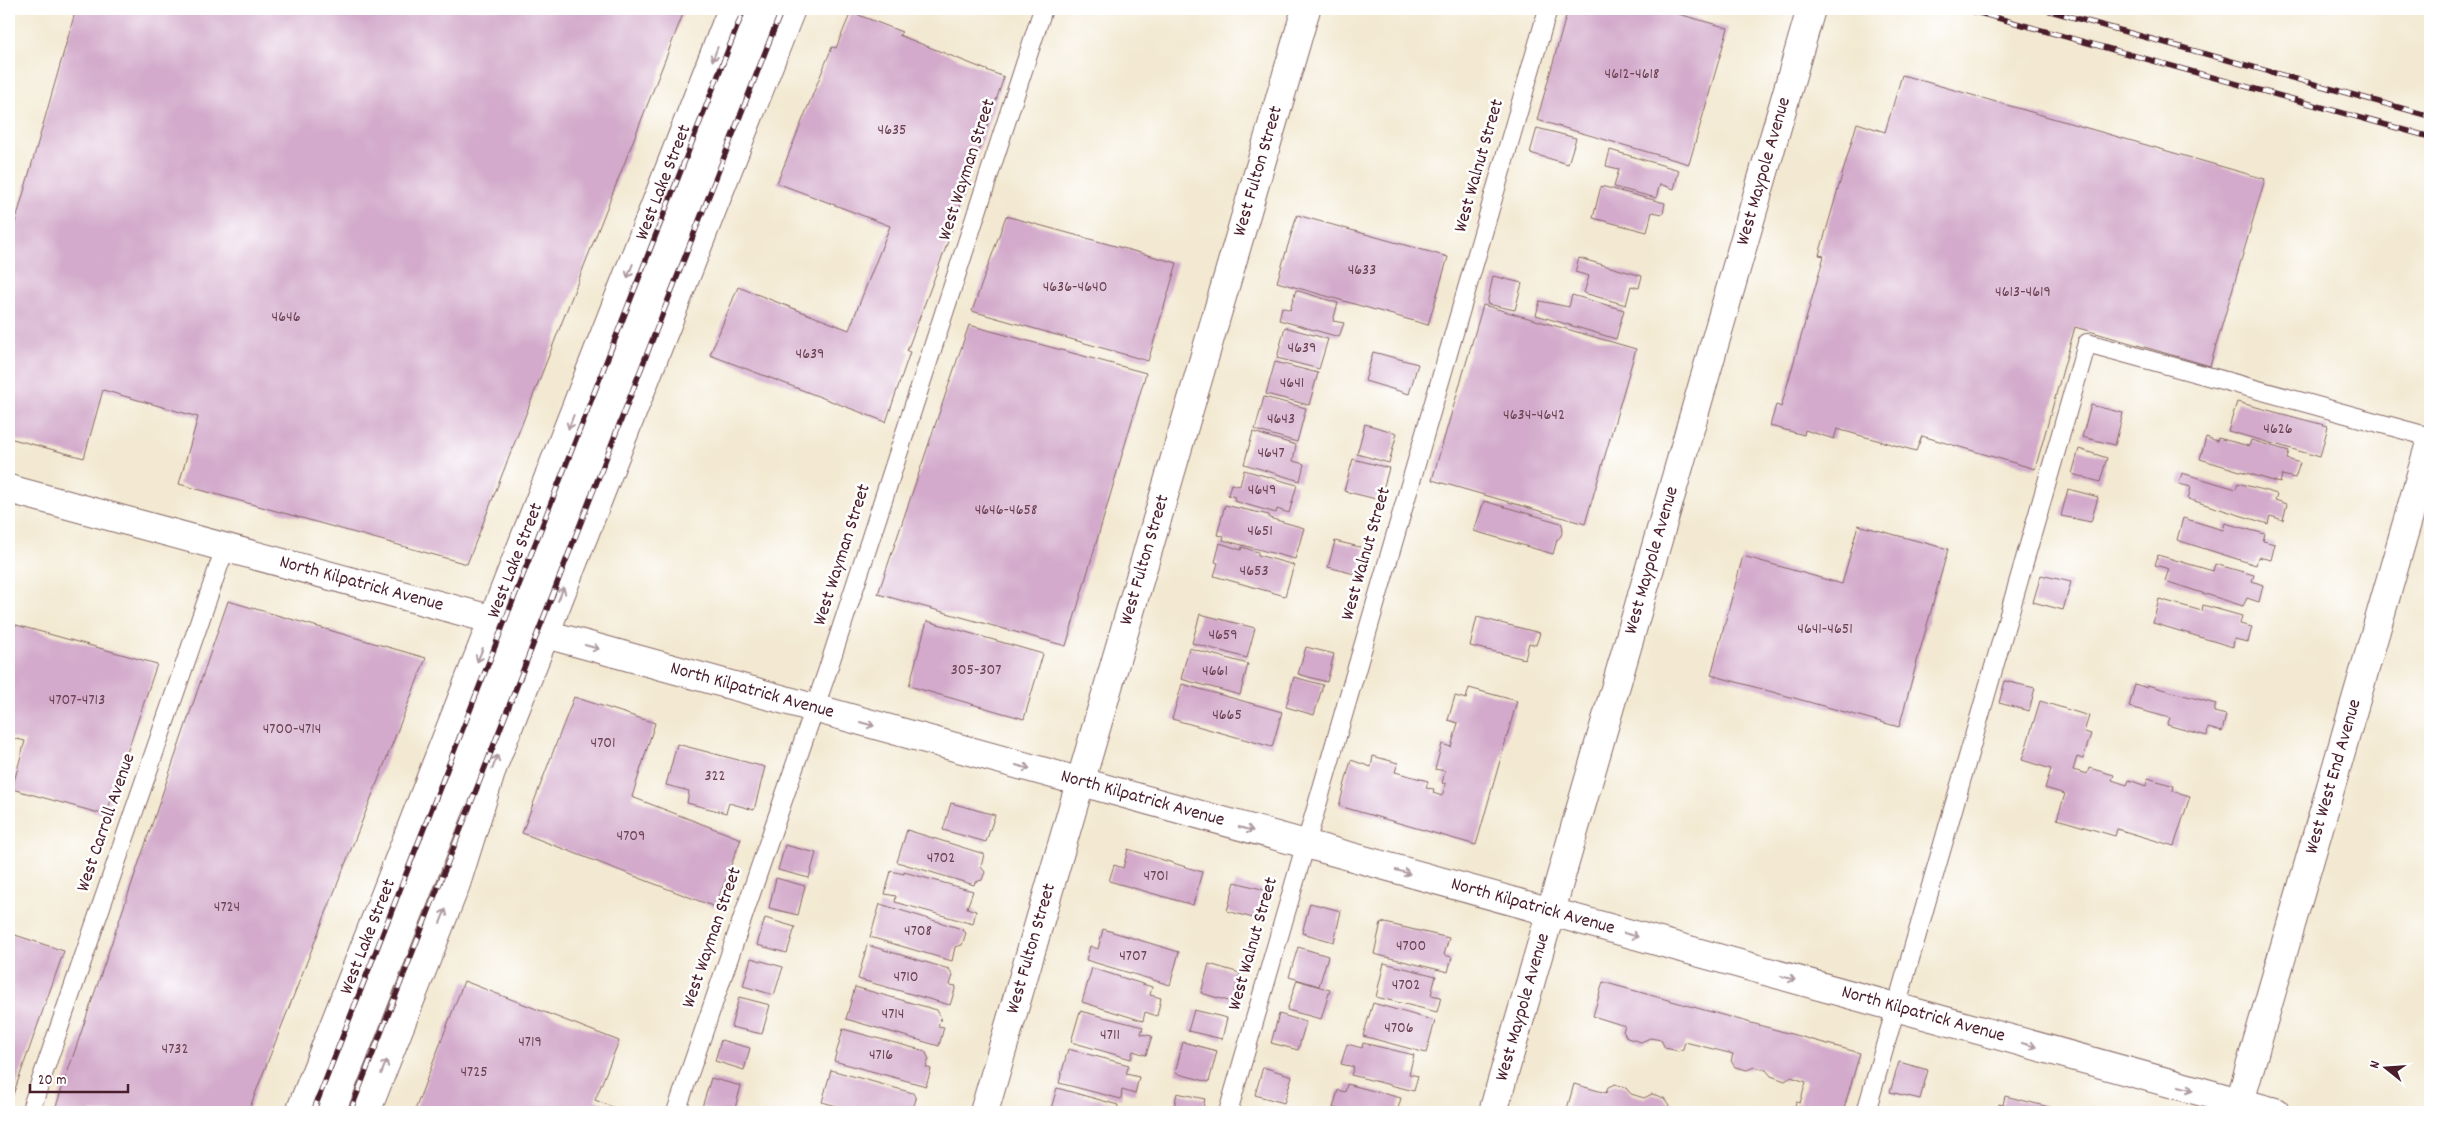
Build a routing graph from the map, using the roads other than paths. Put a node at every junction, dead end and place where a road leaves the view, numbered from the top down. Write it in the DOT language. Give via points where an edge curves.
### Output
graph roads {
  1 [pos="732,9"];
  2 [pos="762,9"];
  3 [pos="791,9"];
  4 [pos="1043,9"];
  5 [pos="1306,9"];
  6 [pos="1548,9"];
  7 [pos="1811,9"];
  8 [pos="2430,437"];
  9 [pos="2430,443"];
  10 [pos="9,489"];
  11 [pos="225,548"];
  12 [pos="493,620"];
  13 [pos="532,631"];
  14 [pos="814,709"];
  15 [pos="1081,784"];
  16 [pos="1304,845"];
  17 [pos="1551,913"];
  18 [pos="1896,1008"];
  19 [pos="2239,1108"];
  20 [pos="30,1112"];
  21 [pos="300,1112"];
  22 [pos="331,1112"];
  23 [pos="366,1112"];
  24 [pos="676,1112"];
  25 [pos="984,1112"];
  26 [pos="1228,1112"];
  27 [pos="1493,1112"];
  28 [pos="1866,1112"];
  29 [pos="2274,1112"];
  1 -- 12 [label="street, West Lake Street, one-way"];
  2 -- 13 [label="street, West Lake Street"];
  13 -- 3 [label="street, West Lake Street, one-way"];
  4 -- 14 [label="lane, West Wayman Street"];
  5 -- 15 [label="street, West Fulton Street"];
  6 -- 16 [label="lane, West Walnut Street"];
  7 -- 17 [label="street, West Maypole Avenue"];
  8 -- 18 [label="lane" via="2087,343"];
  9 -- 19 [label="street, West West End Avenue"];
  10 -- 11 [label="street, North Kilpatrick Avenue"];
  11 -- 12 [label="street, North Kilpatrick Avenue"];
  11 -- 20 [label="lane, West Carroll Avenue"];
  12 -- 13 [label="street, North Kilpatrick Avenue"];
  12 -- 21 [label="street, West Lake Street, one-way"];
  13 -- 14 [label="street, North Kilpatrick Avenue, one-way"];
  13 -- 22 [label="street, West Lake Street" via="456,797"];
  23 -- 13 [label="street, West Lake Street, one-way" via="456,884"];
  14 -- 15 [label="street, North Kilpatrick Avenue, one-way"];
  14 -- 24 [label="lane, West Wayman Street"];
  15 -- 16 [label="street, North Kilpatrick Avenue, one-way"];
  15 -- 25 [label="street, West Fulton Street"];
  16 -- 17 [label="street, North Kilpatrick Avenue, one-way"];
  16 -- 26 [label="lane, West Walnut Street"];
  17 -- 18 [label="street, North Kilpatrick Avenue, one-way"];
  17 -- 27 [label="street, West Maypole Avenue"];
  18 -- 19 [label="street, North Kilpatrick Avenue, one-way"];
  18 -- 28 [label="lane"];
  19 -- 29 [label="street, North Kilpatrick Avenue"];
}
